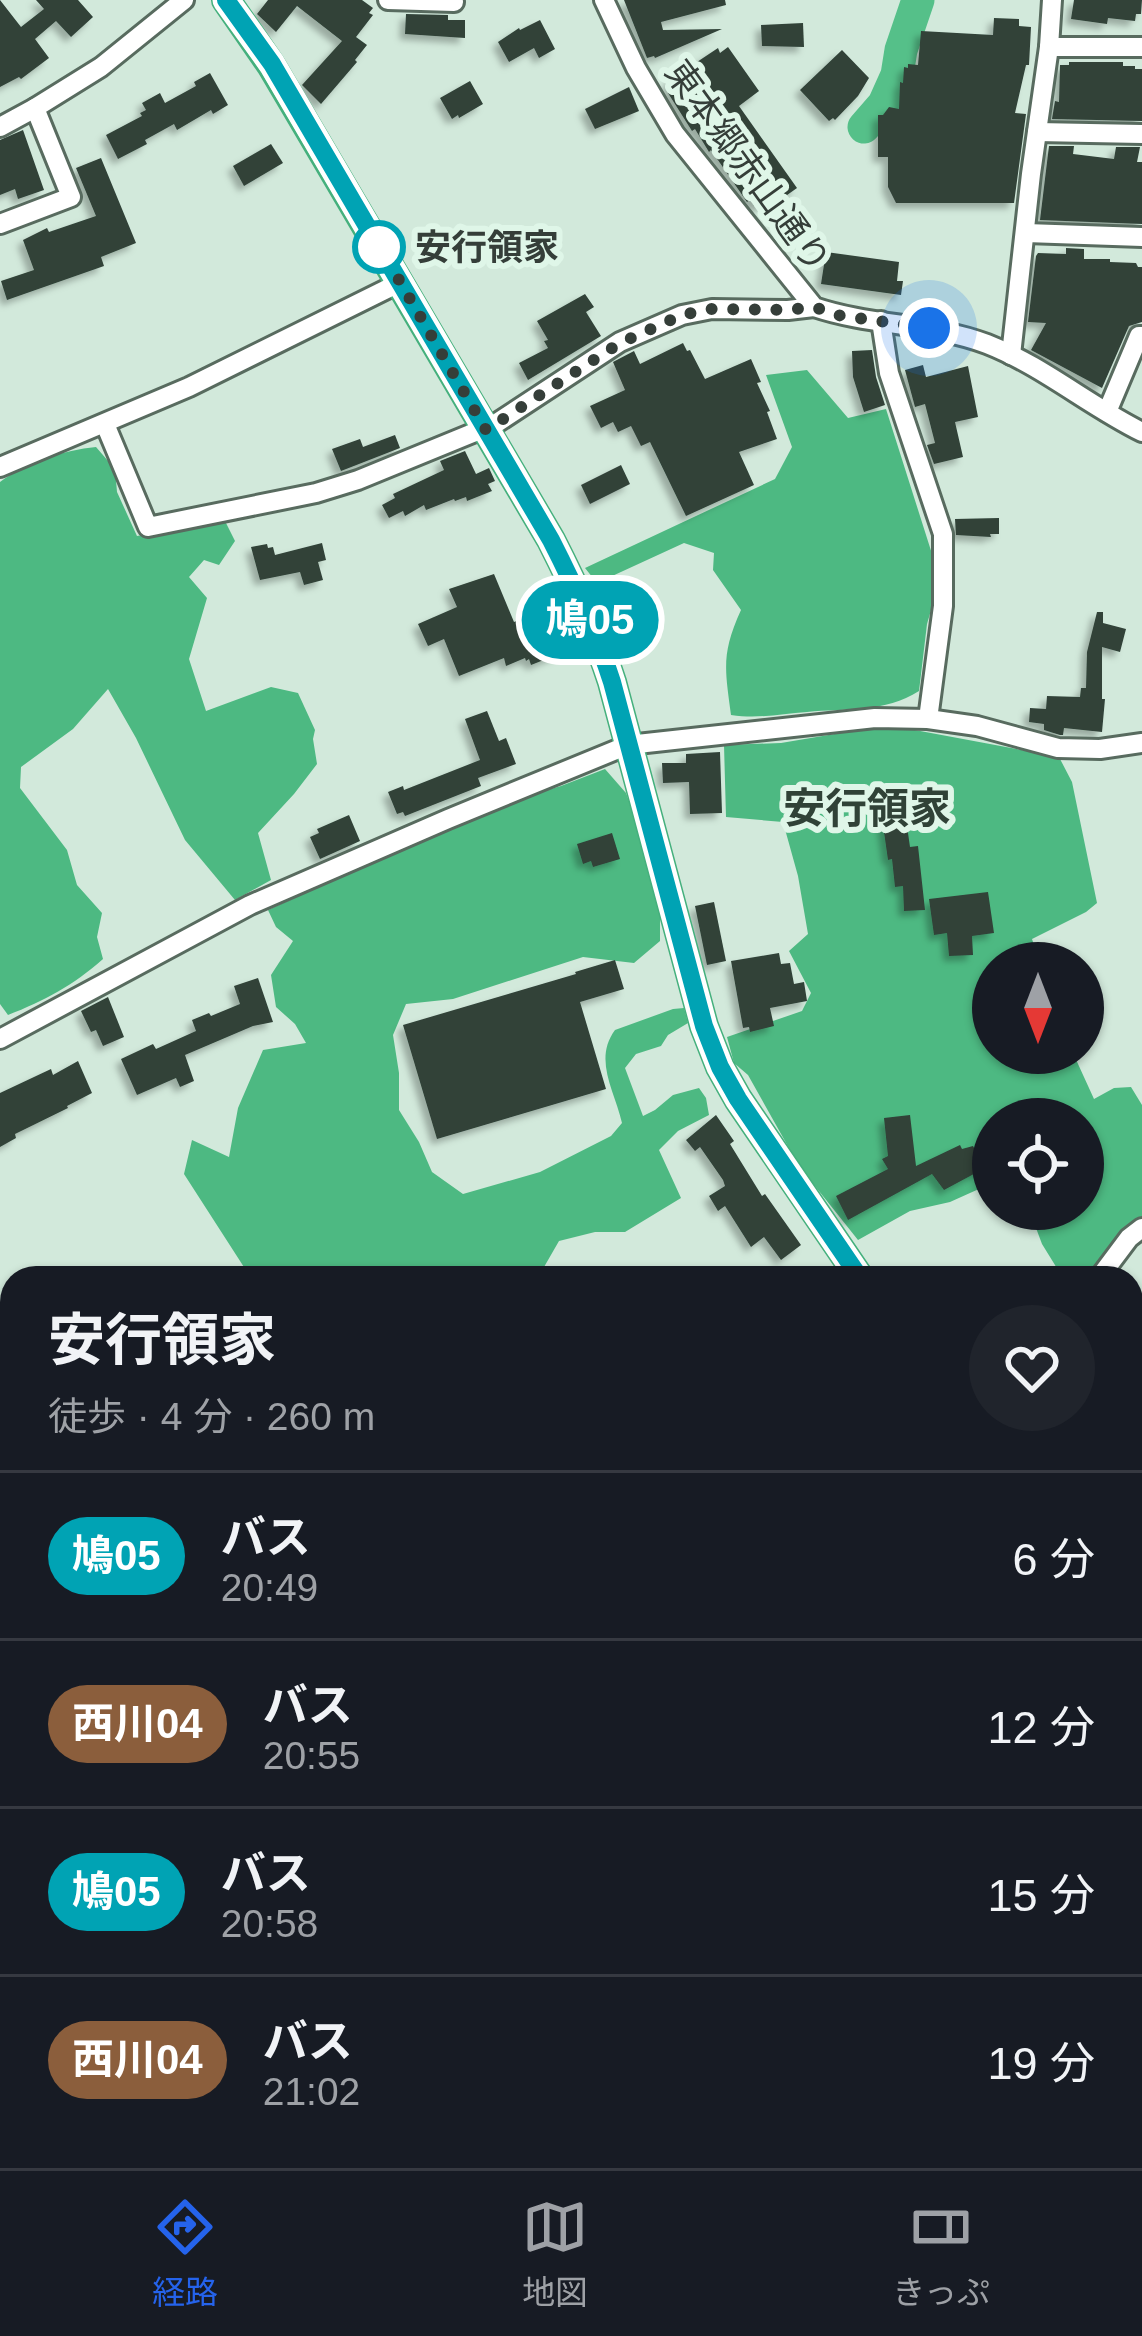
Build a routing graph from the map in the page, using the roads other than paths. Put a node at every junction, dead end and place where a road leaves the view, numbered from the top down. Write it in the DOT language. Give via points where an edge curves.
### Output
graph roads {
  1 [pos="184,0"];
  2 [pos="226,0"];
  3 [pos="388,0"];
  4 [pos="604,0"];
  5 [pos="1052,0"];
  6 [pos="454,2"];
  7 [pos="1142,46"];
  8 [pos="1049,47"];
  9 [pos="35,108"];
  10 [pos="0,127"];
  11 [pos="1037,131"];
  12 [pos="1142,134"];
  13 [pos="0,224"];
  14 [pos="1025,232"];
  15 [pos="1142,237"];
  16 [pos="399,283"];
  17 [pos="814,307"];
  18 [pos="881,321"];
  19 [pos="1142,336"];
  20 [pos="1011,355"];
  21 [pos="1107,412"];
  22 [pos="104,424"];
  23 [pos="485,429"];
  24 [pos="1142,432"];
  25 [pos="0,467"];
  26 [pos="928,718"];
  27 [pos="1142,743"];
  28 [pos="628,745"];
  29 [pos="0,1039"];
  30 [pos="1142,1228"];
  31 [pos="852,1266"];
  32 [pos="1109,1266"];
  1 -- 9 [label="street" via="101,68"];
  2 -- 16 [label="main road"];
  3 -- 6 [label="street"];
  4 -- 17 [label="street, 東本郷赤山通り" via="675,134"];
  5 -- 8 [label="street"];
  7 -- 8 [label="street"];
  8 -- 11 [label="street"];
  9 -- 10 [label="street"];
  9 -- 13 [label="street" via="71,196"];
  11 -- 12 [label="street"];
  11 -- 14 [label="street"];
  14 -- 15 [label="street"];
  14 -- 20 [label="street"];
  16 -- 22 [label="street"];
  16 -- 23 [label="main road"];
  17 -- 18 [label="street, 東本郷赤山通り"];
  17 -- 23 [label="street" via="712,309 667,321"];
  18 -- 20 [label="street, 東本郷赤山通り"];
  18 -- 26 [label="street" via="889,374 943,534"];
  19 -- 21 [label="street"];
  20 -- 21 [label="street, 東本郷赤山通り"];
  21 -- 24 [label="street, 東本郷赤山通り"];
  22 -- 23 [label="street" via="148,527 316,493"];
  22 -- 25 [label="street"];
  23 -- 28 [label="main road" via="577,592"];
  26 -- 27 [label="street" via="1058,748"];
  26 -- 28 [label="street"];
  28 -- 29 [label="street" via="250,905"];
  28 -- 31 [label="main road" via="720,1067"];
  30 -- 32 [label="street"];
}
